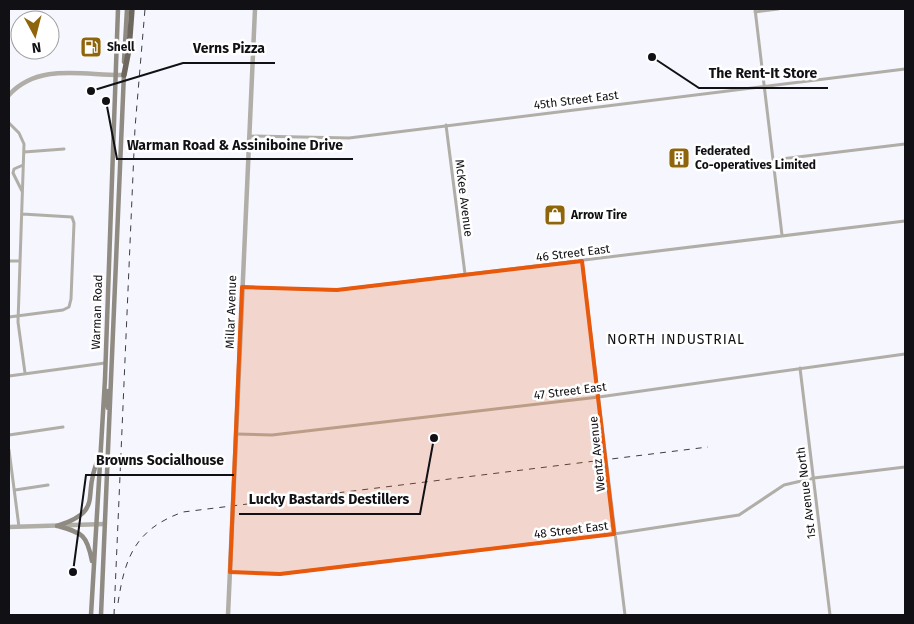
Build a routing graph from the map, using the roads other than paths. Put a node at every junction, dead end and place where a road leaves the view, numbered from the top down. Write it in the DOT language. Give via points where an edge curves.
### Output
graph roads {
  1 [pos="118,9"];
  2 [pos="127,9"];
  3 [pos="132,9"];
  4 [pos="255,9"];
  5 [pos="778,9"];
  6 [pos="755,10"];
  7 [pos="905,69"];
  8 [pos="116,75"];
  9 [pos="124,75"];
  10 [pos="764,86"];
  11 [pos="9,95"];
  12 [pos="9,123"];
  13 [pos="446,125"];
  14 [pos="249,136"];
  15 [pos="905,144"];
  16 [pos="64,149"];
  17 [pos="24,152"];
  18 [pos="773,160"];
  19 [pos="24,164"];
  20 [pos="23,194"];
  21 [pos="22,214"];
  22 [pos="905,221"];
  23 [pos="782,235"];
  24 [pos="582,260"];
  25 [pos="9,261"];
  26 [pos="20,261"];
  27 [pos="465,274"];
  28 [pos="242,286"];
  29 [pos="18,316"];
  30 [pos="9,317"];
  31 [pos="905,354"];
  32 [pos="105,363"];
  33 [pos="800,368"];
  34 [pos="25,373"];
  35 [pos="9,376"];
  36 [pos="599,397"];
  37 [pos="110,419"];
  38 [pos="63,427"];
  39 [pos="236,434"];
  40 [pos="9,435"];
  41 [pos="9,450"];
  42 [pos="100,456"];
  43 [pos="905,467"];
  44 [pos="814,478"];
  45 [pos="48,485"];
  46 [pos="14,490"];
  47 [pos="105,524"];
  48 [pos="96,525"];
  49 [pos="57,526"];
  50 [pos="9,527"];
  51 [pos="19,527"];
  52 [pos="614,534"];
  53 [pos="93,571"];
  54 [pos="230,572"];
  55 [pos="91,615"];
  56 [pos="101,615"];
  57 [pos="228,615"];
  58 [pos="625,615"];
  59 [pos="830,615"];
  1 -- 8 [label="main road, Warman Road"];
  2 -- 9 [label="main road, Warman Road"];
  3 -- 9 [label="highway"];
  4 -- 14 [label="street, Millar Avenue"];
  5 -- 6 [label="street"];
  6 -- 10 [label="street"];
  7 -- 10 [label="street, 45th Street East"];
  8 -- 9 [label="street"];
  8 -- 11 [label="street" via="45,74 30,79"];
  8 -- 32 [label="main road, Warman Road"];
  9 -- 37 [label="main road, Warman Road"];
  10 -- 13 [label="street, 45th Street East"];
  10 -- 18 [label="street"];
  12 -- 17 [label="street" via="21,136"];
  13 -- 14 [label="street, 45th Street East" via="339,138"];
  13 -- 27 [label="street, McKee Avenue"];
  14 -- 28 [label="street, Millar Avenue"];
  15 -- 18 [label="street"];
  16 -- 17 [label="street"];
  17 -- 19 [label="street"];
  18 -- 23 [label="street"];
  19 -- 20 [label="street"];
  19 -- 20 [label="street" via="13,173"];
  20 -- 21 [label="street"];
  21 -- 26 [label="street"];
  21 -- 29 [label="street" via="72,217 73,252 70,307"];
  22 -- 23 [label="street, 46 Street East"];
  23 -- 24 [label="street, 46 Street East"];
  24 -- 27 [label="street, 46 Street East"];
  24 -- 36 [label="street, Wentz Avenue"];
  25 -- 26 [label="street"];
  26 -- 29 [label="street"];
  27 -- 28 [label="street, 46 Street East" via="328,291"];
  28 -- 39 [label="street, Millar Avenue"];
  29 -- 30 [label="street"];
  29 -- 34 [label="street"];
  31 -- 33 [label="street, 47 Street East"];
  32 -- 34 [label="street"];
  32 -- 37 [label="main road"];
  32 -- 42 [label="main road, Warman Road"];
  33 -- 36 [label="street, 47 Street East"];
  33 -- 44 [label="street, 1st Avenue North"];
  34 -- 35 [label="street"];
  36 -- 39 [label="street, 47 Street East" via="290,433"];
  36 -- 52 [label="street, Wentz Avenue"];
  37 -- 47 [label="main road, Warman Road"];
  38 -- 40 [label="street"];
  39 -- 54 [label="street, Millar Avenue"];
  41 -- 46 [label="street"];
  42 -- 48 [label="main road, Warman Road"];
  42 -- 49 [label="main road" via="92,472 86,511 77,520"];
  43 -- 44 [label="street, 48 Street East"];
  44 -- 52 [label="street, 48 Street East" via="784,485 739,515"];
  44 -- 59 [label="street, 1st Avenue North"];
  45 -- 46 [label="street"];
  46 -- 51 [label="street"];
  47 -- 48 [label="street"];
  47 -- 56 [label="main road, Warman Road"];
  48 -- 49 [label="street"];
  48 -- 53 [label="main road, Warman Road"];
  49 -- 51 [label="street"];
  49 -- 53 [label="main road" via="76,530 84,537"];
  50 -- 51 [label="street"];
  52 -- 54 [label="street, 48 Street East" via="280,574"];
  52 -- 58 [label="street, Wentz Avenue"];
  53 -- 55 [label="main road, Warman Road"];
  54 -- 57 [label="street, Millar Avenue"];
}
